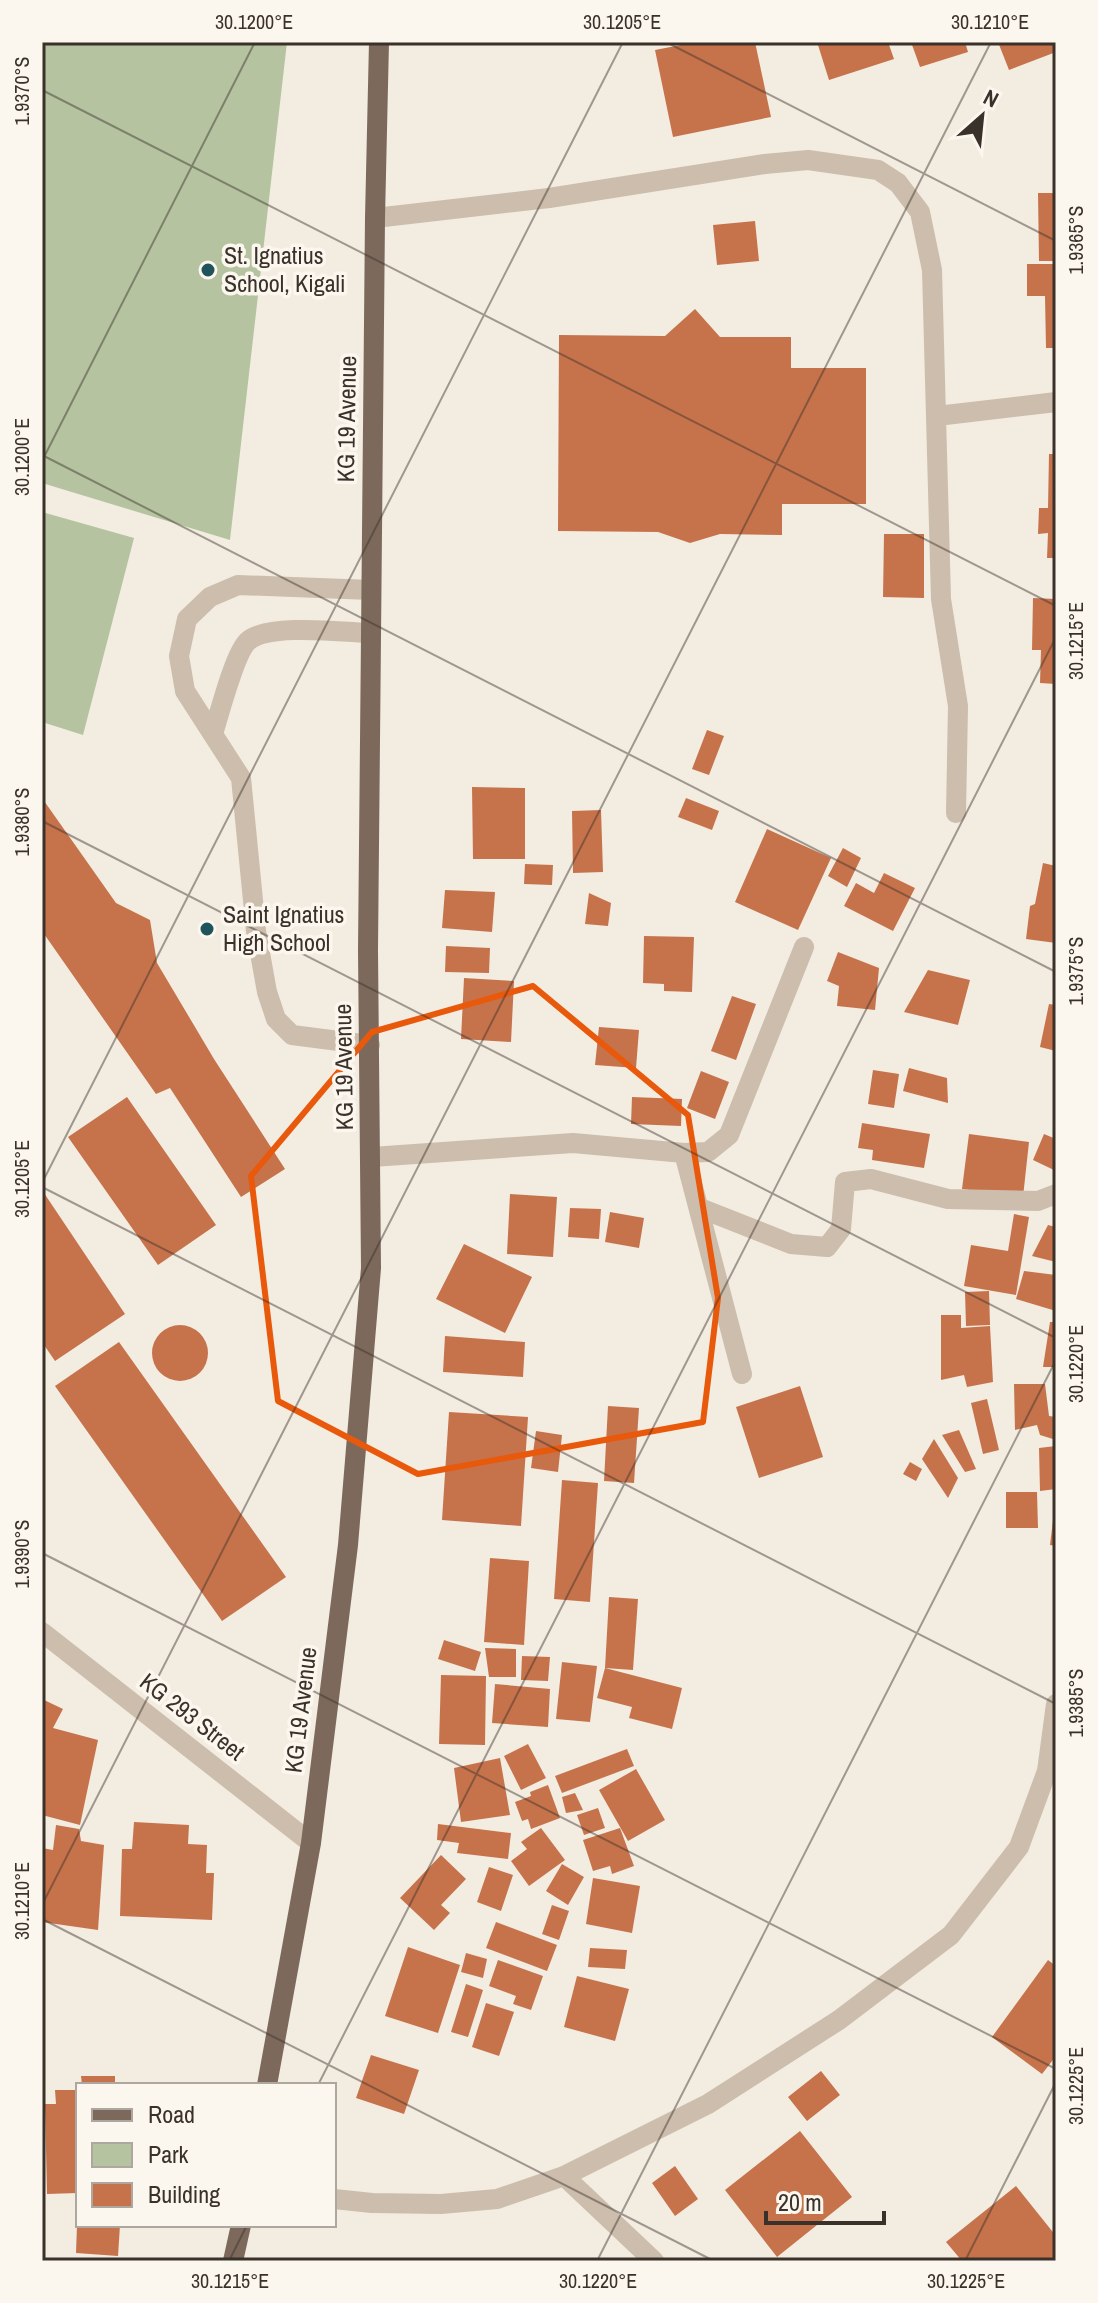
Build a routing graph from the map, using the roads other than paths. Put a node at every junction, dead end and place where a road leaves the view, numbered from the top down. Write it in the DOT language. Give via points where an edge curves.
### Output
graph roads {
  1 [pos="379,42"];
  2 [pos="375,218"];
  3 [pos="1056,402"];
  4 [pos="937,416"];
  5 [pos="371,590"];
  6 [pos="371,633"];
  7 [pos="213,734"];
  8 [pos="956,813"];
  9 [pos="804,947"];
  10 [pos="370,1045"];
  11 [pos="684,1153"];
  12 [pos="372,1157"];
  13 [pos="1056,1194"];
  14 [pos="700,1208"];
  15 [pos="742,1374"];
  16 [pos="42,1632"];
  17 [pos="1056,1704"];
  18 [pos="311,1843"];
  19 [pos="267,2083"];
  20 [pos="564,2176"];
  21 [pos="336,2199"];
  22 [pos="241,2227"];
  23 [pos="233,2261"];
  24 [pos="654,2261"];
  1 -- 2 [label="main road, KG 19 Avenue"];
  2 -- 4 [label="street" via="549,198 765,164 808,160 878,170 898,183 920,212 932,270"];
  2 -- 5 [label="main road, KG 19 Avenue"];
  3 -- 4 [label="street"];
  4 -- 8 [label="street" via="941,599 958,706"];
  5 -- 6 [label="main road, KG 19 Avenue"];
  5 -- 7 [label="street" via="238,585 210,597 187,619 179,656 185,691"];
  6 -- 7 [label="street" via="293,630 246,642"];
  6 -- 10 [label="main road, KG 19 Avenue"];
  7 -- 10 [label="street" via="241,778 256,931 276,1019 292,1035"];
  9 -- 11 [label="street" via="729,1135 708,1152"];
  10 -- 12 [label="main road, KG 19 Avenue"];
  11 -- 12 [label="street" via="573,1143"];
  11 -- 14 [label="street"];
  12 -- 18 [label="main road, KG 19 Avenue" via="371,1268 348,1545"];
  13 -- 14 [label="street" via="1038,1201 948,1199 871,1179 845,1182 841,1229 827,1247 791,1244"];
  14 -- 15 [label="street"];
  16 -- 18 [label="street, KG 293 Street"];
  17 -- 20 [label="street" via="1047,1771 1019,1847 951,1935 839,2020 708,2104"];
  18 -- 19 [label="main road, KG 19 Avenue"];
  20 -- 21 [label="street" via="497,2199 441,2204"];
  20 -- 24 [label="street"];
  22 -- 23 [label="main road"];
}
